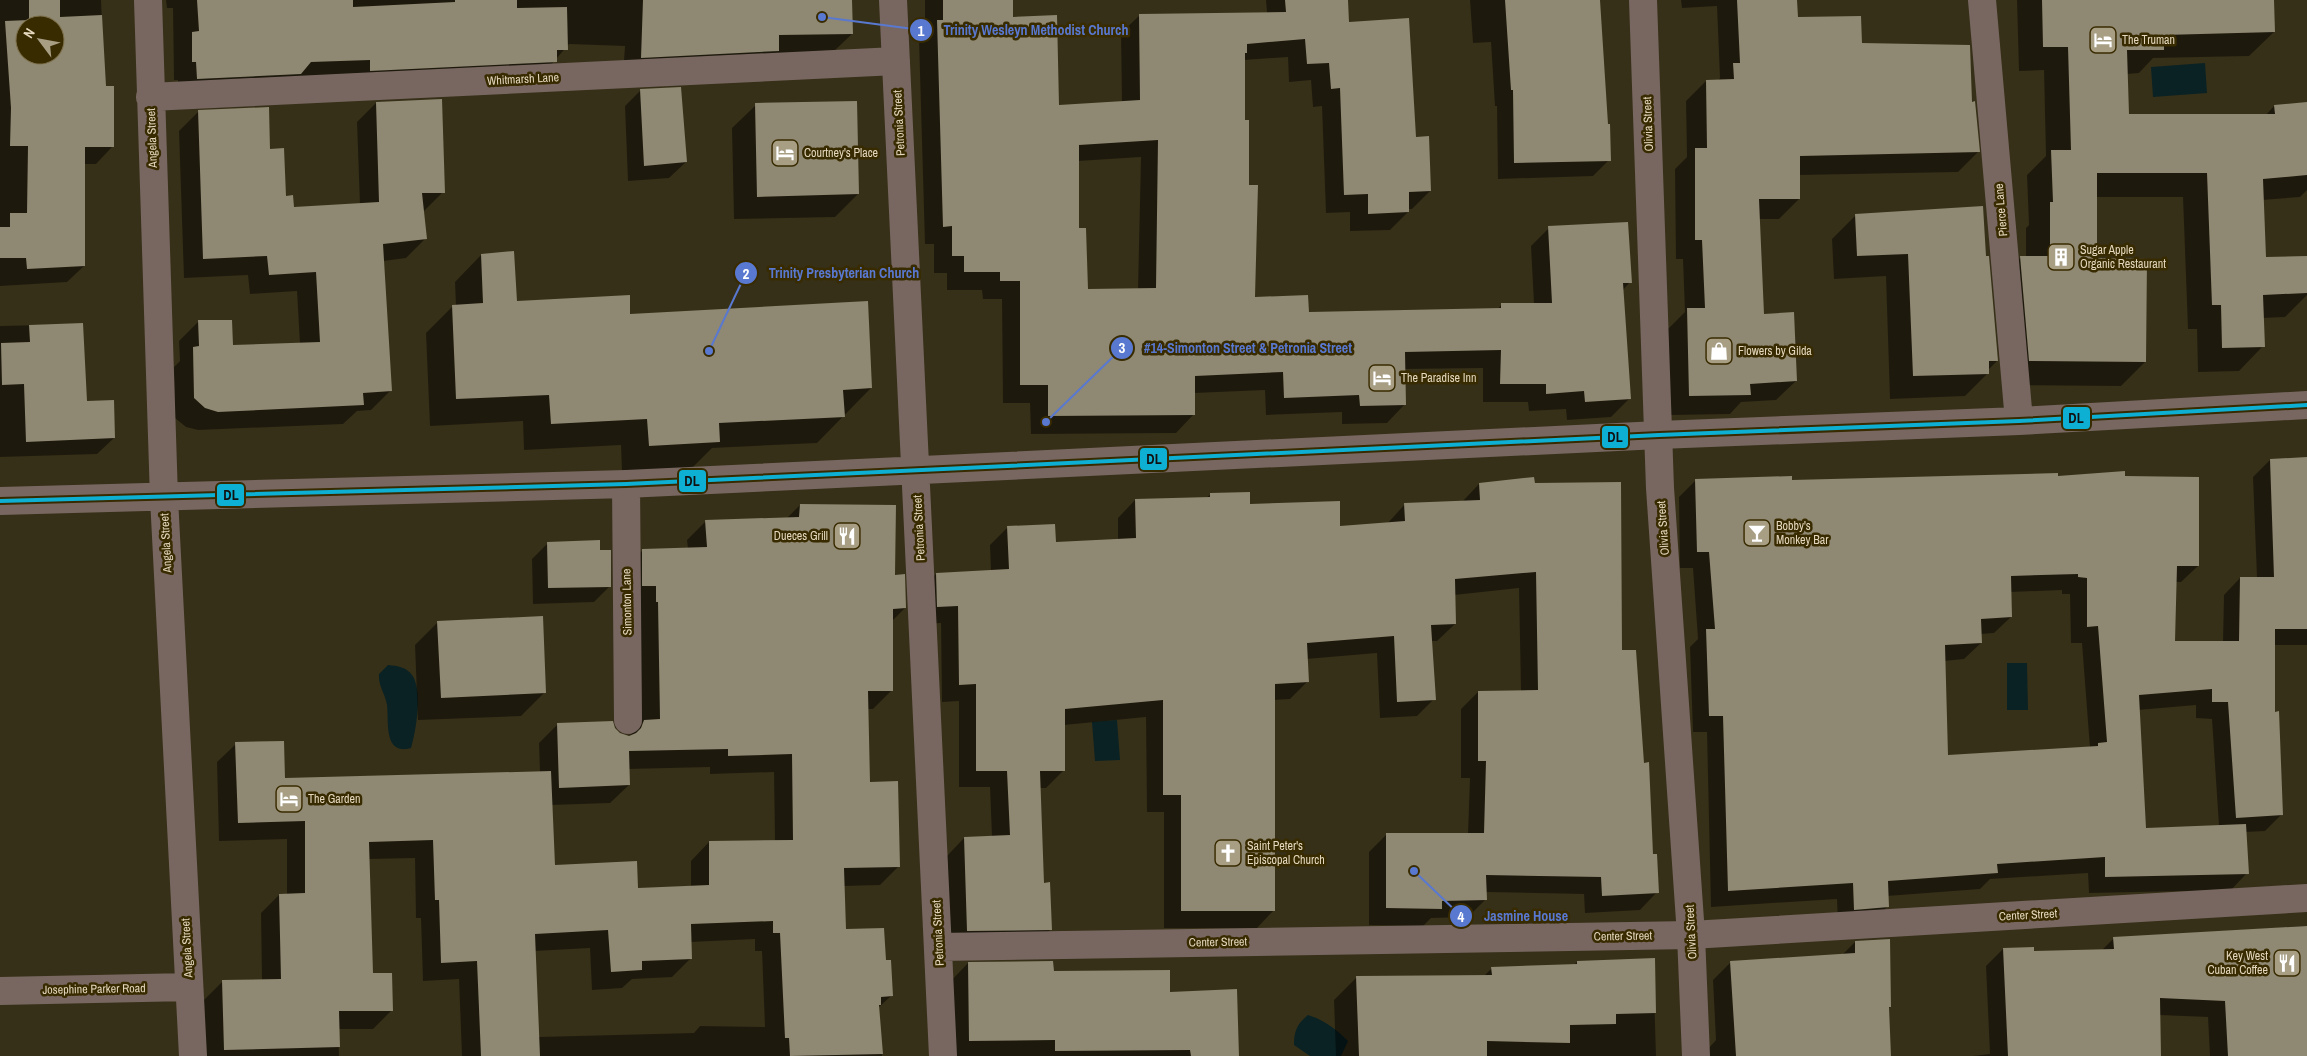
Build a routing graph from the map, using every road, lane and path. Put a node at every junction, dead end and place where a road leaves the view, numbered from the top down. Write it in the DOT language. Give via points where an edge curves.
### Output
graph roads {
  1 [pos="148,0"];
  2 [pos="893,0"];
  3 [pos="1643,0"];
  4 [pos="1982,0"];
  5 [pos="896,62"];
  6 [pos="150,97"];
  7 [pos="2307,405"];
  8 [pos="2019,421"];
  9 [pos="1659,434"];
  10 [pos="916,469"];
  11 [pos="626,484"];
  12 [pos="164,498"];
  13 [pos="0,501"];
  14 [pos="628,720"];
  15 [pos="2307,898"];
  16 [pos="1691,935"];
  17 [pos="938,947"];
  18 [pos="189,987"];
  19 [pos="0,992"];
  20 [pos="192,1056"];
  21 [pos="943,1056"];
  22 [pos="1696,1056"];
  1 -- 6 [label="street, Angela Street"];
  2 -- 5 [label="street, Petronia Street"];
  3 -- 9 [label="street, Olivia Street"];
  4 -- 8 [label="street, Pierce Lane"];
  5 -- 6 [label="street, Whitmarsh Lane"];
  5 -- 10 [label="street, Petronia Street"];
  6 -- 12 [label="street, Angela Street"];
  7 -- 8 [label="street"];
  8 -- 9 [label="street"];
  9 -- 10 [label="street"];
  9 -- 16 [label="street, Olivia Street"];
  10 -- 11 [label="street"];
  10 -- 17 [label="street, Petronia Street"];
  11 -- 12 [label="street"];
  11 -- 14 [label="street, Simonton Lane"];
  12 -- 13 [label="street"];
  12 -- 18 [label="street, Angela Street"];
  15 -- 16 [label="street, Center Street"];
  16 -- 17 [label="street, Center Street"];
  16 -- 22 [label="street, Olivia Street"];
  17 -- 21 [label="street, Petronia Street"];
  18 -- 19 [label="street, Josephine Parker Road"];
  18 -- 20 [label="street, Angela Street"];
}
